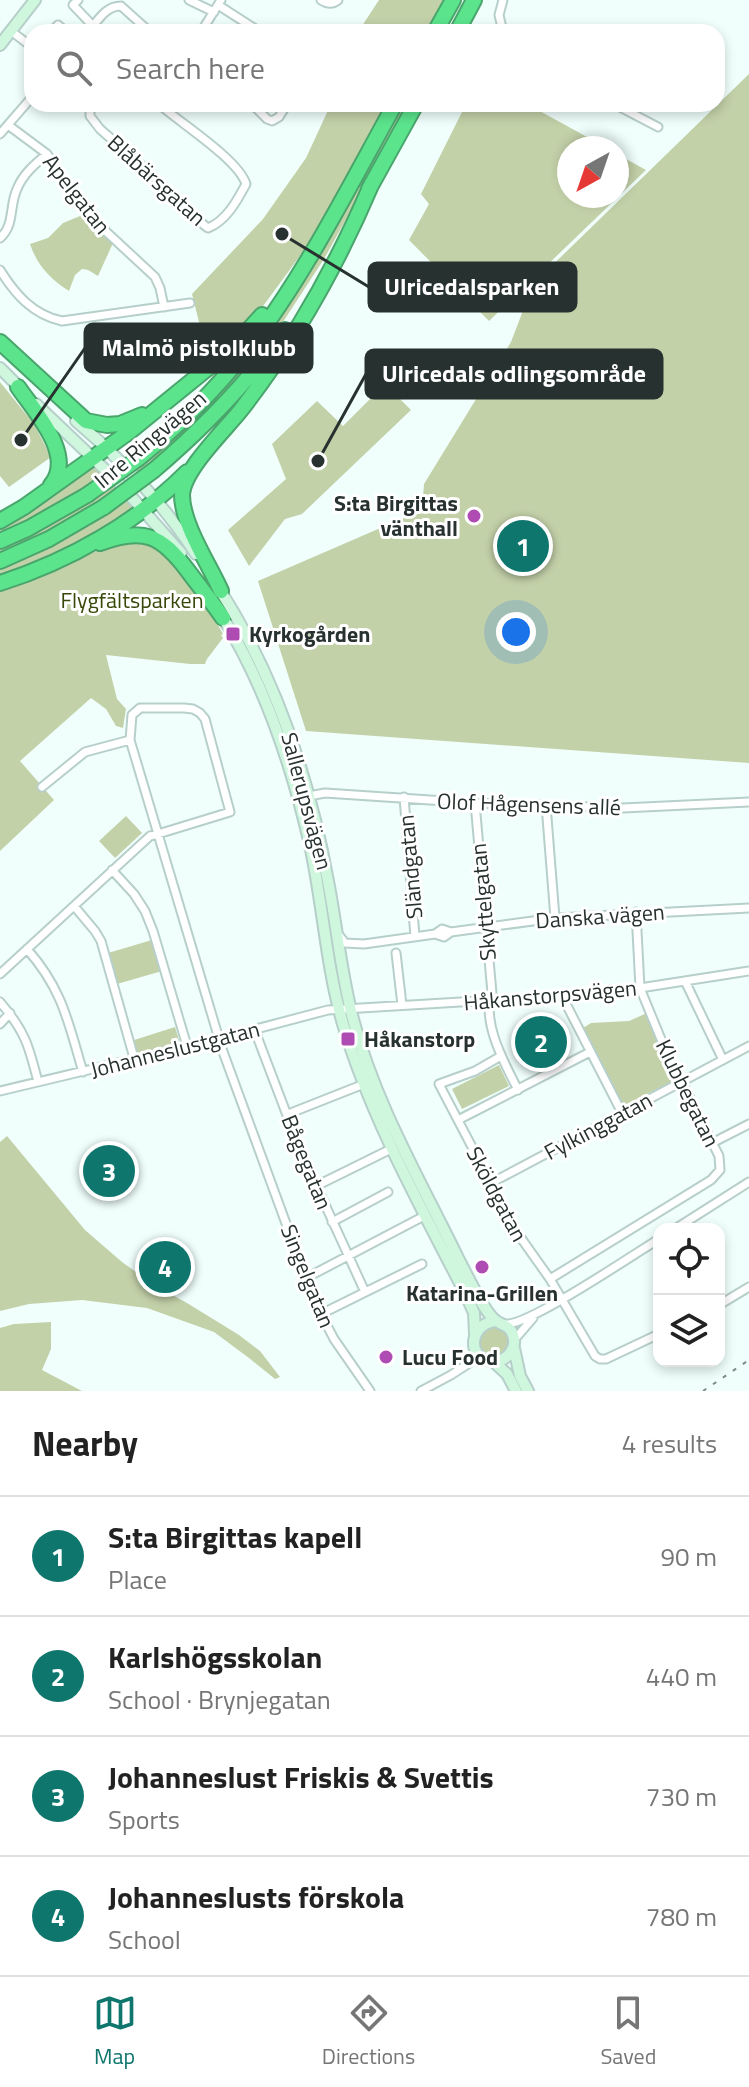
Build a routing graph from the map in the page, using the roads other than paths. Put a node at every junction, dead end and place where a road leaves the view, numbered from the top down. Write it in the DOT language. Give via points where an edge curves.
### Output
graph roads {
  1 [pos="35,0"];
  2 [pos="78,0"];
  3 [pos="189,0"];
  4 [pos="321,0"];
  5 [pos="338,0"];
  6 [pos="453,0"];
  7 [pos="474,0"];
  8 [pos="503,0"];
  9 [pos="218,6"];
  10 [pos="87,24"];
  11 [pos="95,24"];
  12 [pos="141,24"];
  13 [pos="206,24"];
  14 [pos="247,24"];
  15 [pos="440,24"];
  16 [pos="461,24"];
  17 [pos="501,24"];
  18 [pos="11,31"];
  19 [pos="24,41"];
  20 [pos="0,45"];
  21 [pos="24,106"];
  22 [pos="90,112"];
  23 [pos="169,112"];
  24 [pos="260,112"];
  25 [pos="282,112"];
  26 [pos="390,112"];
  27 [pos="412,112"];
  28 [pos="629,112"];
  29 [pos="8,125"];
  30 [pos="658,127"];
  31 [pos="0,134"];
  32 [pos="47,154"];
  33 [pos="372,183"];
  34 [pos="0,238"];
  35 [pos="315,244"];
  36 [pos="0,270"];
  37 [pos="190,303"];
  38 [pos="164,307"];
  39 [pos="0,342"];
  40 [pos="0,349"];
  41 [pos="0,368"];
  42 [pos="18,387"];
  43 [pos="163,404"];
  44 [pos="107,447"];
  45 [pos="203,455"];
  46 [pos="94,457"];
  47 [pos="39,497"];
  48 [pos="156,500"];
  49 [pos="143,509"];
  50 [pos="0,521"];
  51 [pos="0,541"];
  52 [pos="77,552"];
  53 [pos="0,561"];
  54 [pos="0,583"];
  55 [pos="221,591"];
  56 [pos="223,618"];
  57 [pos="130,740"];
  58 [pos="42,787"];
  59 [pos="309,796"];
  60 [pos="404,797"];
  61 [pos="749,802"];
  62 [pos="475,803"];
  63 [pos="546,805"];
  64 [pos="158,834"];
  65 [pos="112,870"];
  66 [pos="319,899"];
  67 [pos="74,906"];
  68 [pos="749,908"];
  69 [pos="636,912"];
  70 [pos="555,918"];
  71 [pos="486,927"];
  72 [pos="337,932"];
  73 [pos="415,937"];
  74 [pos="364,944"];
  75 [pos="27,949"];
  76 [pos="340,952"];
  77 [pos="396,953"];
  78 [pos="749,971"];
  79 [pos="0,974"];
  80 [pos="685,981"];
  81 [pos="640,988"];
  82 [pos="562,996"];
  83 [pos="489,1000"];
  84 [pos="0,1002"];
  85 [pos="402,1005"];
  86 [pos="345,1009"];
  87 [pos="10,1013"];
  88 [pos="0,1024"];
  89 [pos="256,1029"];
  90 [pos="218,1039"];
  91 [pos="187,1046"];
  92 [pos="749,1046"];
  93 [pos="590,1052"];
  94 [pos="501,1056"];
  95 [pos="134,1058"];
  96 [pos="723,1060"];
  97 [pos="83,1072"];
  98 [pos="38,1082"];
  99 [pos="682,1082"];
  100 [pos="364,1084"];
  101 [pos="518,1090"];
  102 [pos="0,1091"];
  103 [pos="622,1113"];
  104 [pos="288,1114"];
  105 [pos="458,1120"];
  106 [pos="749,1124"];
  107 [pos="712,1143"];
  108 [pos="391,1149"];
  109 [pos="749,1182"];
  110 [pos="491,1183"];
  111 [pos="316,1186"];
  112 [pos="388,1192"];
  113 [pos="426,1215"];
  114 [pos="332,1222"];
  115 [pos="684,1223"];
  116 [pos="653,1243"];
  117 [pos="348,1257"];
  118 [pos="422,1264"];
  119 [pos="306,1278"];
  120 [pos="550,1279"];
  121 [pos="749,1287"];
  122 [pos="365,1292"];
  123 [pos="562,1299"];
  124 [pos="725,1301"];
  125 [pos="540,1311"];
  126 [pos="321,1314"];
  127 [pos="500,1322"];
  128 [pos="653,1337"];
  129 [pos="475,1339"];
  130 [pos="514,1345"];
  131 [pos="488,1360"];
  132 [pos="451,1375"];
  133 [pos="370,1391"];
  134 [pos="421,1391"];
  135 [pos="516,1391"];
  136 [pos="528,1391"];
  1 -- 18 [label="main road"];
  2 -- 10 [label="street" via="73,5"];
  3 -- 9 [label="street"];
  4 -- 5 [label="street"];
  6 -- 15 [label="highway"];
  7 -- 16 [label="highway"];
  8 -- 17 [label="street"];
  9 -- 13 [label="street"];
  9 -- 14 [label="street"];
  11 -- 12 [label="street" via="115,6"];
  18 -- 19 [label="street"];
  18 -- 20 [label="main road"];
  21 -- 29 [label="street"];
  22 -- 23 [label="street, Blåbärsgatan" via="100,129 212,227 229,212 246,184 212,145"];
  24 -- 25 [label="street" via="272,121"];
  26 -- 35 [label="highway, Inre Ringvägen"];
  27 -- 33 [label="highway, Inre Ringvägen"];
  28 -- 30 [label="street"];
  29 -- 31 [label="street"];
  29 -- 32 [label="street, Apelgatan"];
  32 -- 34 [label="street" via="22,179 10,226"];
  32 -- 38 [label="street, Apelgatan" via="99,225 155,277"];
  33 -- 45 [label="highway" via="294,332 258,388"];
  33 -- 53 [label="highway, Inre Ringvägen, bridge" via="271,349 213,417 104,507"];
  35 -- 43 [label="highway" via="248,332"];
  35 -- 51 [label="highway, Inre Ringvägen, bridge" via="246,351 193,410 87,495"];
  36 -- 38 [label="street" via="21,298 53,319"];
  37 -- 38 [label="street"];
  39 -- 43 [label="highway" via="86,421 120,424"];
  40 -- 44 [label="main road, Sallerupsvägen"];
  41 -- 42 [label="main road, Sallerupsvägen"];
  42 -- 46 [label="main road, Sallerupsvägen"];
  42 -- 47 [label="highway" via="59,458 56,480"];
  43 -- 44 [label="highway"];
  44 -- 46 [label="highway"];
  44 -- 48 [label="main road, Sallerupsvägen"];
  45 -- 48 [label="highway"];
  45 -- 55 [label="highway" via="185,481 183,508"];
  46 -- 47 [label="highway"];
  46 -- 49 [label="main road, Sallerupsvägen"];
  47 -- 50 [label="highway"];
  48 -- 49 [label="highway"];
  48 -- 55 [label="main road, Sallerupsvägen"];
  49 -- 52 [label="highway"];
  49 -- 56 [label="main road, Sallerupsvägen" via="184,558"];
  52 -- 54 [label="highway"];
  52 -- 56 [label="highway" via="125,536 157,540"];
  55 -- 59 [label="main road, Sallerupsvägen" via="272,686"];
  56 -- 66 [label="main road, Sallerupsvägen" via="276,727 310,844"];
  57 -- 58 [label="street" via="85,752"];
  57 -- 64 [label="street, Singelgatan"];
  57 -- 64 [label="street" via="132,715 140,708 193,709 205,719 230,812"];
  59 -- 60 [label="street, Olof Hågensens allé"];
  59 -- 72 [label="main road, Sallerupsvägen"];
  60 -- 62 [label="street, Olof Hågensens allé"];
  60 -- 73 [label="street, Sländgatan"];
  61 -- 63 [label="street, Olof Hågensens allé" via="623,808"];
  62 -- 63 [label="street, Olof Hågensens allé"];
  62 -- 71 [label="street, Skyttelgatan"];
  63 -- 70 [label="street"];
  64 -- 65 [label="street"];
  64 -- 90 [label="street, Singelgatan"];
  65 -- 67 [label="street"];
  65 -- 91 [label="street" via="145,911"];
  66 -- 76 [label="main road" via="334,948"];
  66 -- 86 [label="main road, Sallerupsvägen"];
  67 -- 75 [label="street"];
  67 -- 95 [label="street" via="101,941"];
  68 -- 69 [label="street, Danska vägen"];
  69 -- 70 [label="street, Danska vägen"];
  69 -- 81 [label="street, Klubbegatan"];
  70 -- 71 [label="street, Danska vägen"];
  71 -- 73 [label="street, Danska vägen" via="442,929"];
  71 -- 83 [label="street, Skyttelgatan"];
  72 -- 74 [label="street" via="345,943"];
  72 -- 76 [label="main road, Sallerupsvägen"];
  73 -- 74 [label="street, Danska vägen"];
  74 -- 76 [label="street, Danska vägen"];
  75 -- 79 [label="street"];
  75 -- 97 [label="street" via="62,1001"];
  76 -- 86 [label="main road, Sallerupsvägen"];
  77 -- 85 [label="street"];
  78 -- 80 [label="street, Håkanstorpsvägen"];
  80 -- 81 [label="street, Håkanstorpsvägen"];
  80 -- 96 [label="street"];
  81 -- 82 [label="street, Håkanstorpsvägen"];
  81 -- 99 [label="street, Klubbegatan"];
  82 -- 83 [label="street, Håkanstorpsvägen"];
  82 -- 93 [label="street"];
  83 -- 85 [label="street, Håkanstorpsvägen"];
  83 -- 94 [label="street, Skyttelgatan"];
  84 -- 87 [label="street"];
  85 -- 86 [label="street, Håkanstorpsvägen"];
  86 -- 89 [label="street, Johanneslustgatan"];
  86 -- 100 [label="main road, Sallerupsvägen"];
  86 -- 127 [label="main road, Sallerupsvägen" via="401,1143 471,1284"];
  87 -- 88 [label="street"];
  87 -- 98 [label="street" via="28,1044"];
  89 -- 90 [label="street, Johanneslustgatan"];
  89 -- 104 [label="street, Bågegatan"];
  90 -- 91 [label="street, Johanneslustgatan"];
  90 -- 119 [label="street, Singelgatan"];
  91 -- 95 [label="street, Johanneslustgatan"];
  92 -- 96 [label="street, Fylkinggatan"];
  93 -- 101 [label="street"];
  93 -- 103 [label="street"];
  94 -- 101 [label="street, Skyttelgatan"];
  94 -- 105 [label="street, Sköldgatan" via="439,1084"];
  95 -- 97 [label="street, Johanneslustgatan"];
  96 -- 99 [label="street, Fylkinggatan"];
  97 -- 98 [label="street, Johanneslustgatan"];
  98 -- 102 [label="street, Johanneslustgatan"];
  99 -- 103 [label="street, Fylkinggatan"];
  99 -- 107 [label="street, Klubbegatan"];
  100 -- 104 [label="street"];
  100 -- 108 [label="main road, Sallerupsvägen"];
  101 -- 105 [label="street"];
  103 -- 110 [label="street, Fylkinggatan"];
  104 -- 111 [label="street, Bågegatan"];
  105 -- 110 [label="street, Sköldgatan"];
  106 -- 107 [label="street"];
  107 -- 120 [label="street, Klubbegatan" via="720,1161 715,1178"];
  108 -- 111 [label="street"];
  108 -- 113 [label="main road, Sallerupsvägen"];
  109 -- 115 [label="street"];
  110 -- 120 [label="street, Sköldgatan"];
  111 -- 114 [label="street, Bågegatan"];
  112 -- 114 [label="street"];
  113 -- 117 [label="street"];
  113 -- 129 [label="main road, Sallerupsvägen" via="474,1313"];
  114 -- 117 [label="street, Bågegatan"];
  116 -- 123 [label="street"];
  117 -- 119 [label="street"];
  117 -- 122 [label="street, Bågegatan"];
  118 -- 122 [label="street"];
  119 -- 126 [label="street, Singelgatan"];
  120 -- 123 [label="street, Sköldgatan"];
  121 -- 124 [label="street"];
  122 -- 126 [label="street"];
  123 -- 125 [label="street"];
  123 -- 128 [label="street, Sköldgatan" via="600,1359"];
  125 -- 127 [label="street" via="513,1325"];
  125 -- 130 [label="street"];
  126 -- 133 [label="street, Singelgatan"];
  127 -- 129 [label="main road" via="484,1324"];
  127 -- 130 [label="main road, Sallerupsvägen" via="513,1334"];
  129 -- 131 [label="main road, Sallerupsvägen" via="475,1349"];
  129 -- 132 [label="street" via="472,1352"];
  130 -- 131 [label="main road" via="508,1356"];
  130 -- 136 [label="main road, Sallerupsvägen"];
  131 -- 132 [label="street" via="477,1358"];
  131 -- 135 [label="main road, Sallerupsvägen" via="507,1374"];
  132 -- 134 [label="street"];
}
